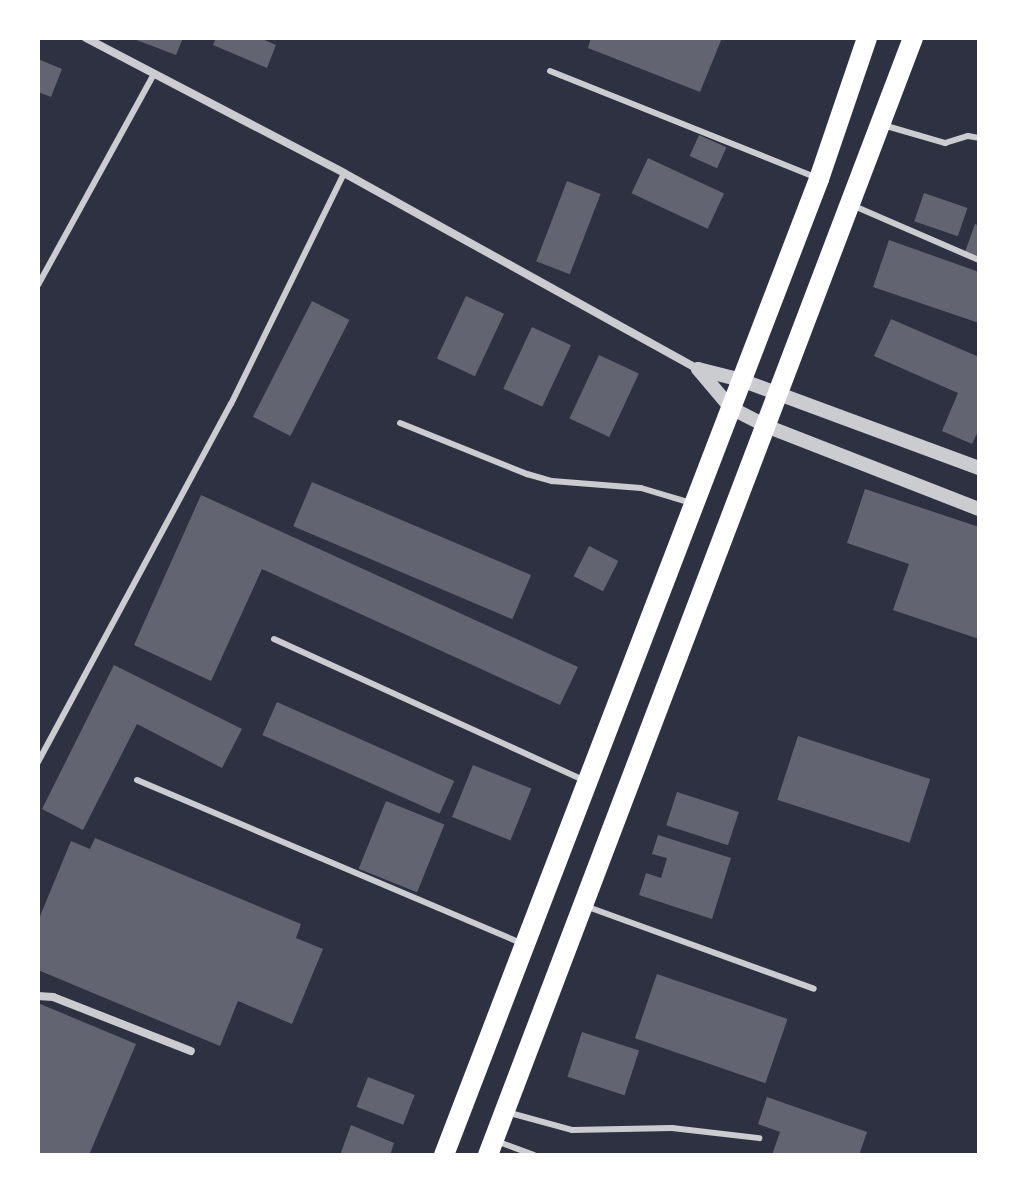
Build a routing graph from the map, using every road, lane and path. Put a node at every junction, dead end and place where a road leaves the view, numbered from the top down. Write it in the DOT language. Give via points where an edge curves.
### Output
graph roads {
  1 [pos="86,38"];
  2 [pos="867,38"];
  3 [pos="913,38"];
  4 [pos="550,71"];
  5 [pos="154,74"];
  6 [pos="881,124"];
  7 [pos="979,138"];
  8 [pos="344,173"];
  9 [pos="819,179"];
  10 [pos="851,204"];
  11 [pos="979,260"];
  12 [pos="38,285"];
  13 [pos="698,369"];
  14 [pos="741,380"];
  15 [pos="778,395"];
  16 [pos="731,408"];
  17 [pos="400,423"];
  18 [pos="766,426"];
  19 [pos="979,468"];
  20 [pos="694,504"];
  21 [pos="979,509"];
  22 [pos="274,639"];
  23 [pos="38,762"];
  24 [pos="137,780"];
  25 [pos="587,782"];
  26 [pos="584,905"];
  27 [pos="525,945"];
  28 [pos="814,989"];
  29 [pos="38,996"];
  30 [pos="191,1051"];
  31 [pos="505,1111"];
  32 [pos="759,1138"];
  33 [pos="491,1148"];
  34 [pos="444,1155"];
  35 [pos="534,1155"];
  1 -- 5 [label="street"];
  2 -- 9 [label="main road"];
  3 -- 6 [label="main road"];
  4 -- 9 [label="lane"];
  5 -- 8 [label="street"];
  5 -- 12 [label="lane"];
  6 -- 7 [label="lane" via="935,142"];
  6 -- 10 [label="main road"];
  8 -- 13 [label="street"];
  8 -- 23 [label="lane" via="231,404"];
  9 -- 14 [label="main road"];
  10 -- 11 [label="lane"];
  10 -- 15 [label="main road"];
  13 -- 14 [label="street"];
  13 -- 16 [label="street"];
  14 -- 15 [label="street"];
  14 -- 16 [label="main road"];
  15 -- 18 [label="main road"];
  15 -- 19 [label="street"];
  16 -- 18 [label="street"];
  16 -- 20 [label="main road"];
  17 -- 20 [label="lane" via="552,481 641,488"];
  18 -- 21 [label="street"];
  18 -- 26 [label="main road"];
  20 -- 25 [label="main road"];
  22 -- 25 [label="lane"];
  24 -- 27 [label="lane"];
  25 -- 27 [label="main road"];
  26 -- 28 [label="lane"];
  26 -- 31 [label="main road"];
  27 -- 34 [label="main road"];
  29 -- 30 [label="street" via="53,997"];
  31 -- 32 [label="lane" via="572,1130 672,1128"];
  31 -- 33 [label="main road"];
  33 -- 35 [label="lane"];
}
